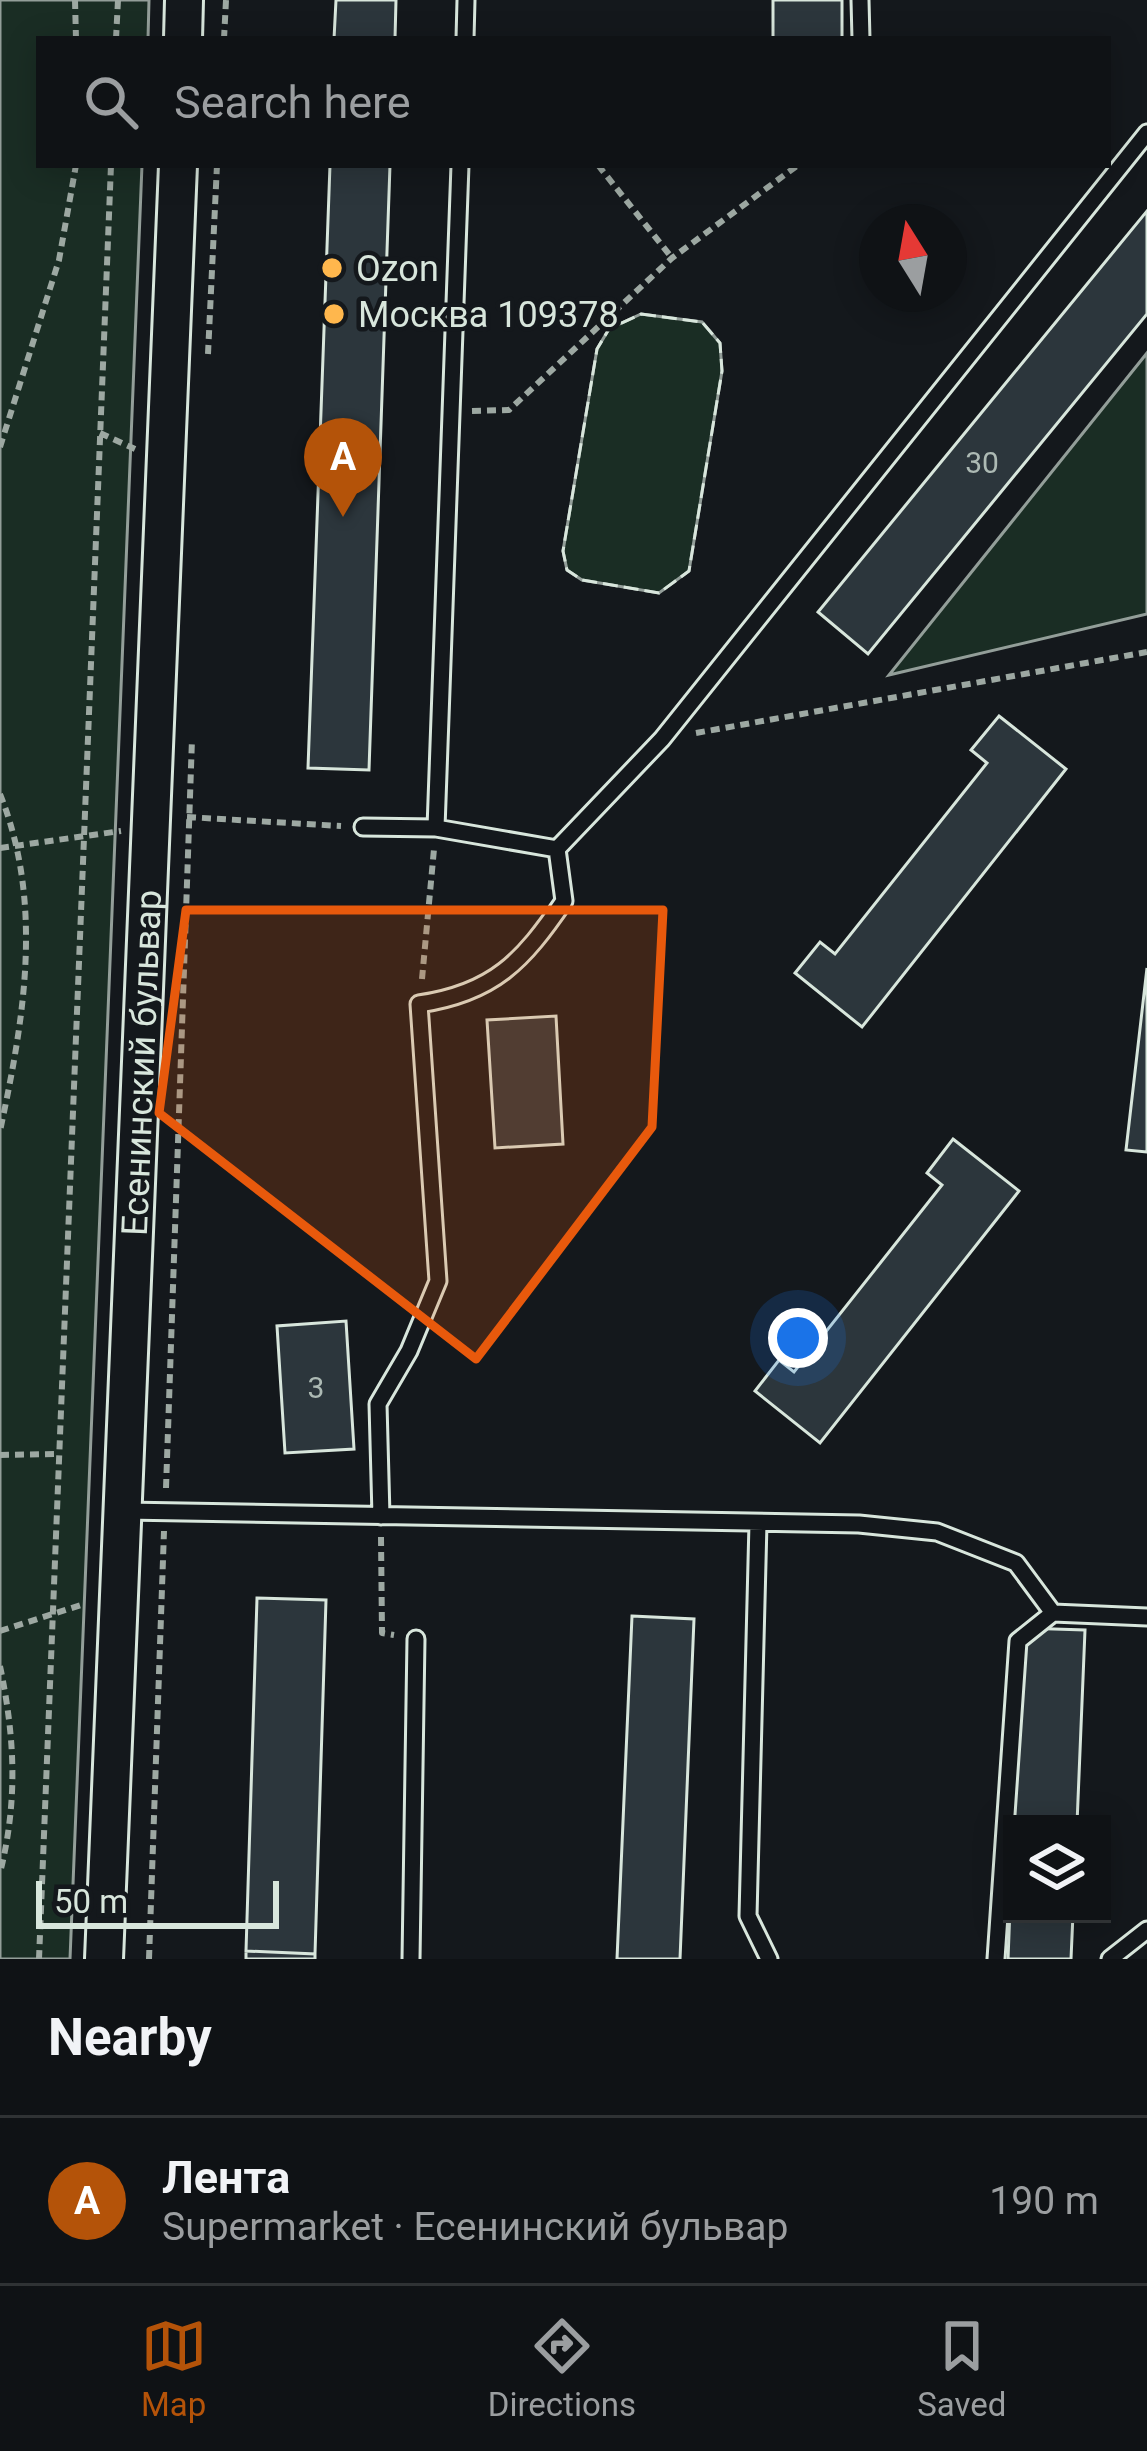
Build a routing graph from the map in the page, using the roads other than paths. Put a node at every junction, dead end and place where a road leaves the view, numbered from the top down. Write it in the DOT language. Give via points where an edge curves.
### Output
graph roads {
  1 [pos="184,0"];
  2 [pos="466,0"];
  3 [pos="860,0"];
  4 [pos="183,36"];
  5 [pos="465,36"];
  6 [pos="861,36"];
  7 [pos="1147,133"];
  8 [pos="178,168"];
  9 [pos="460,168"];
  10 [pos="363,827"];
  11 [pos="436,828"];
  12 [pos="557,849"];
  13 [pos="124,1510"];
  14 [pos="381,1516"];
  15 [pos="758,1523"];
  16 [pos="1053,1613"];
  17 [pos="1147,1617"];
  18 [pos="416,1640"];
  19 [pos="1147,1930"];
  20 [pos="104,1959"];
  21 [pos="411,1959"];
  22 [pos="769,1959"];
  23 [pos="996,1959"];
  24 [pos="1110,1959"];
  1 -- 4 [label="street"];
  2 -- 5 [label="lane"];
  3 -- 6 [label="lane"];
  7 -- 12 [label="lane" via="662,739"];
  8 -- 13 [label="street, Есенинский бульвар"];
  9 -- 11 [label="lane"];
  10 -- 11 [label="lane"];
  11 -- 12 [label="lane"];
  12 -- 14 [label="lane" via="564,901 528,955 466,997 419,1004 438,1281 378,1404"];
  13 -- 14 [label="lane"];
  13 -- 20 [label="street, Есенинский бульвар"];
  14 -- 15 [label="lane"];
  15 -- 16 [label="lane" via="937,1532 1016,1563"];
  15 -- 22 [label="lane" via="748,1916"];
  16 -- 17 [label="lane"];
  16 -- 23 [label="lane" via="1018,1641"];
  18 -- 21 [label="lane"];
  19 -- 24 [label="lane"];
}
